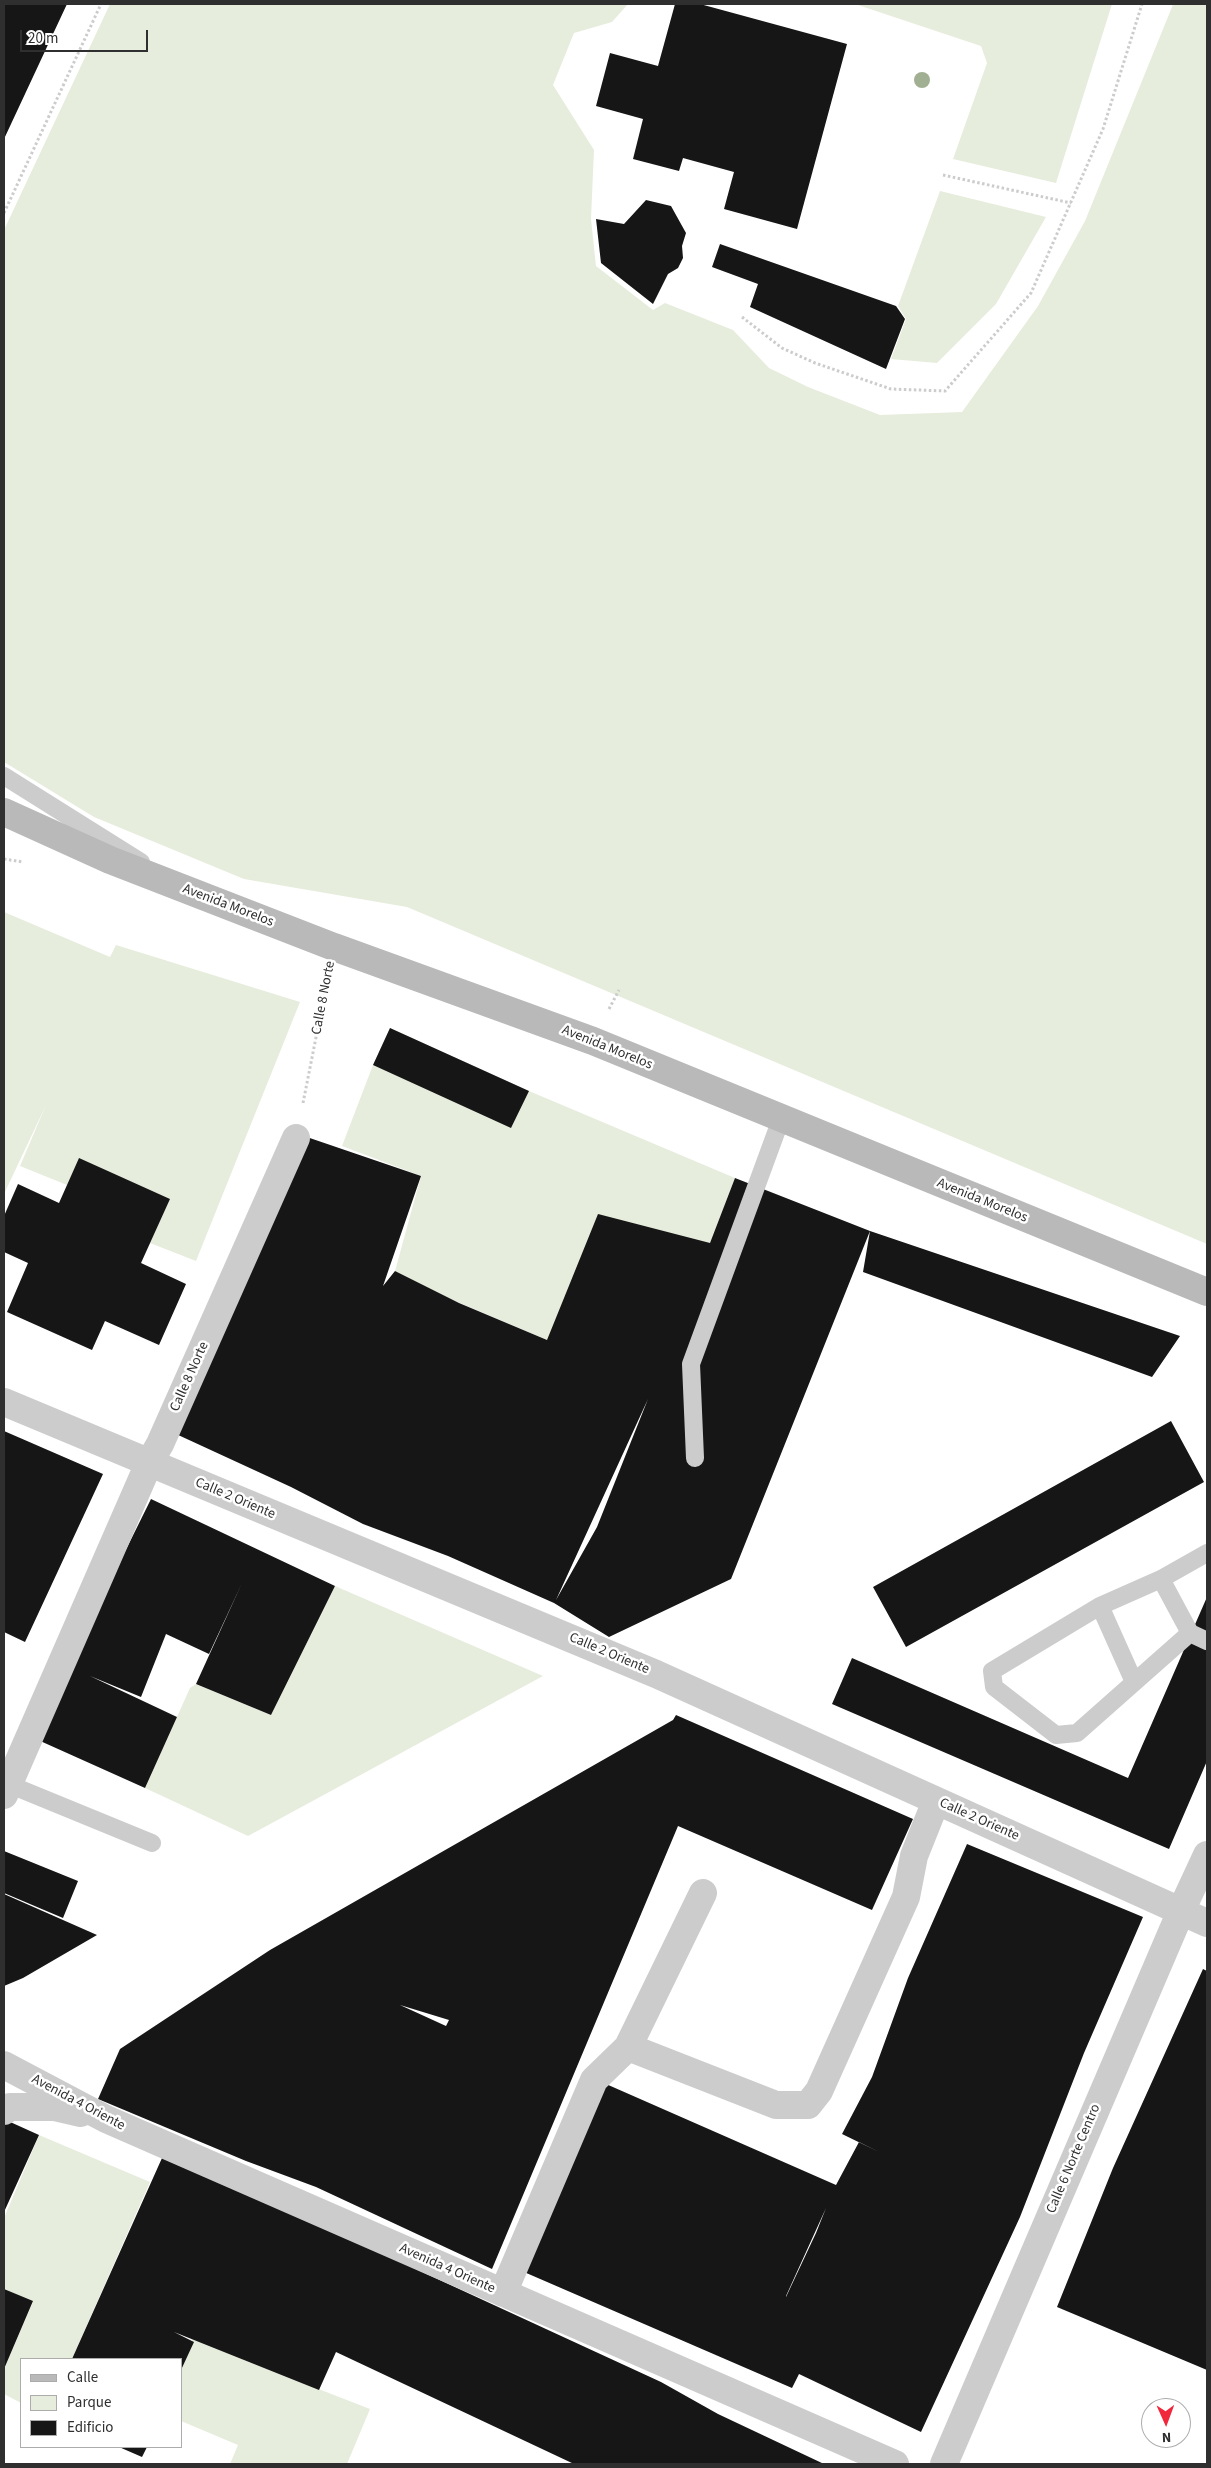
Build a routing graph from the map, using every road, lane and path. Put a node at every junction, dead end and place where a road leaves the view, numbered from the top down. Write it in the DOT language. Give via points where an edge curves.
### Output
graph roads {
  1 [pos="101,4"];
  2 [pos="1142,4"];
  3 [pos="942,175"];
  4 [pos="1071,203"];
  5 [pos="4,213"];
  6 [pos="742,318"];
  7 [pos="4,776"];
  8 [pos="4,812"];
  9 [pos="181,887"];
  10 [pos="334,947"];
  11 [pos="619,990"];
  12 [pos="616,997"];
  13 [pos="781,1119"];
  14 [pos="296,1138"];
  15 [pos="1207,1292"];
  16 [pos="4,1402"];
  17 [pos="695,1458"];
  18 [pos="149,1464"];
  19 [pos="1207,1553"];
  20 [pos="1161,1579"];
  21 [pos="1100,1606"];
  22 [pos="1190,1633"];
  23 [pos="1207,1641"];
  24 [pos="1134,1682"];
  25 [pos="6,1790"];
  26 [pos="936,1801"];
  27 [pos="152,1843"];
  28 [pos="1207,1854"];
  29 [pos="703,1893"];
  30 [pos="1180,1911"];
  31 [pos="1207,1923"];
  32 [pos="628,2047"];
  33 [pos="4,2066"];
  34 [pos="4,2111"];
  35 [pos="106,2119"];
  36 [pos="503,2293"];
  37 [pos="894,2464"];
  38 [pos="944,2464"];
  1 -- 5 [label="path"];
  2 -- 4 [label="path" via="1103,129"];
  3 -- 4 [label="path"];
  4 -- 6 [label="path" via="1031,293 945,391 891,389 815,363 782,348"];
  7 -- 9 [label="lane"];
  8 -- 9 [label="main road, Avenida Morelos" via="110,860"];
  9 -- 10 [label="main road, Avenida Morelos"];
  10 -- 13 [label="main road, Avenida Morelos" via="593,1040"];
  10 -- 14 [label="path, Calle 8 Norte"];
  11 -- 12 [label="path"];
  13 -- 15 [label="main road, Avenida Morelos"];
  13 -- 17 [label="lane" via="691,1364"];
  14 -- 18 [label="street, Calle 8 Norte"];
  16 -- 18 [label="street, Calle 2 Oriente"];
  18 -- 25 [label="street, Calle 8 Norte"];
  18 -- 26 [label="street, Calle 2 Oriente" via="656,1674"];
  19 -- 20 [label="lane"];
  20 -- 21 [label="lane"];
  20 -- 22 [label="lane"];
  21 -- 24 [label="lane"];
  21 -- 24 [label="lane" via="992,1671 994,1687 1056,1735 1077,1733"];
  22 -- 23 [label="lane"];
  22 -- 24 [label="lane"];
  25 -- 27 [label="lane"];
  26 -- 30 [label="street, Calle 2 Oriente"];
  26 -- 32 [label="street" via="914,1856 906,1897 819,2091 808,2106 776,2105"];
  28 -- 30 [label="street, Calle 6 Norte Centro"];
  29 -- 32 [label="street"];
  30 -- 31 [label="street, Calle 2 Oriente"];
  30 -- 38 [label="street, Calle 6 Norte Centro"];
  32 -- 36 [label="street" via="594,2080"];
  33 -- 35 [label="street, Avenida 4 Oriente"];
  34 -- 35 [label="street" via="10,2107 55,2107"];
  35 -- 36 [label="street, Avenida 4 Oriente"];
  36 -- 37 [label="street, Avenida 4 Oriente"];
}
